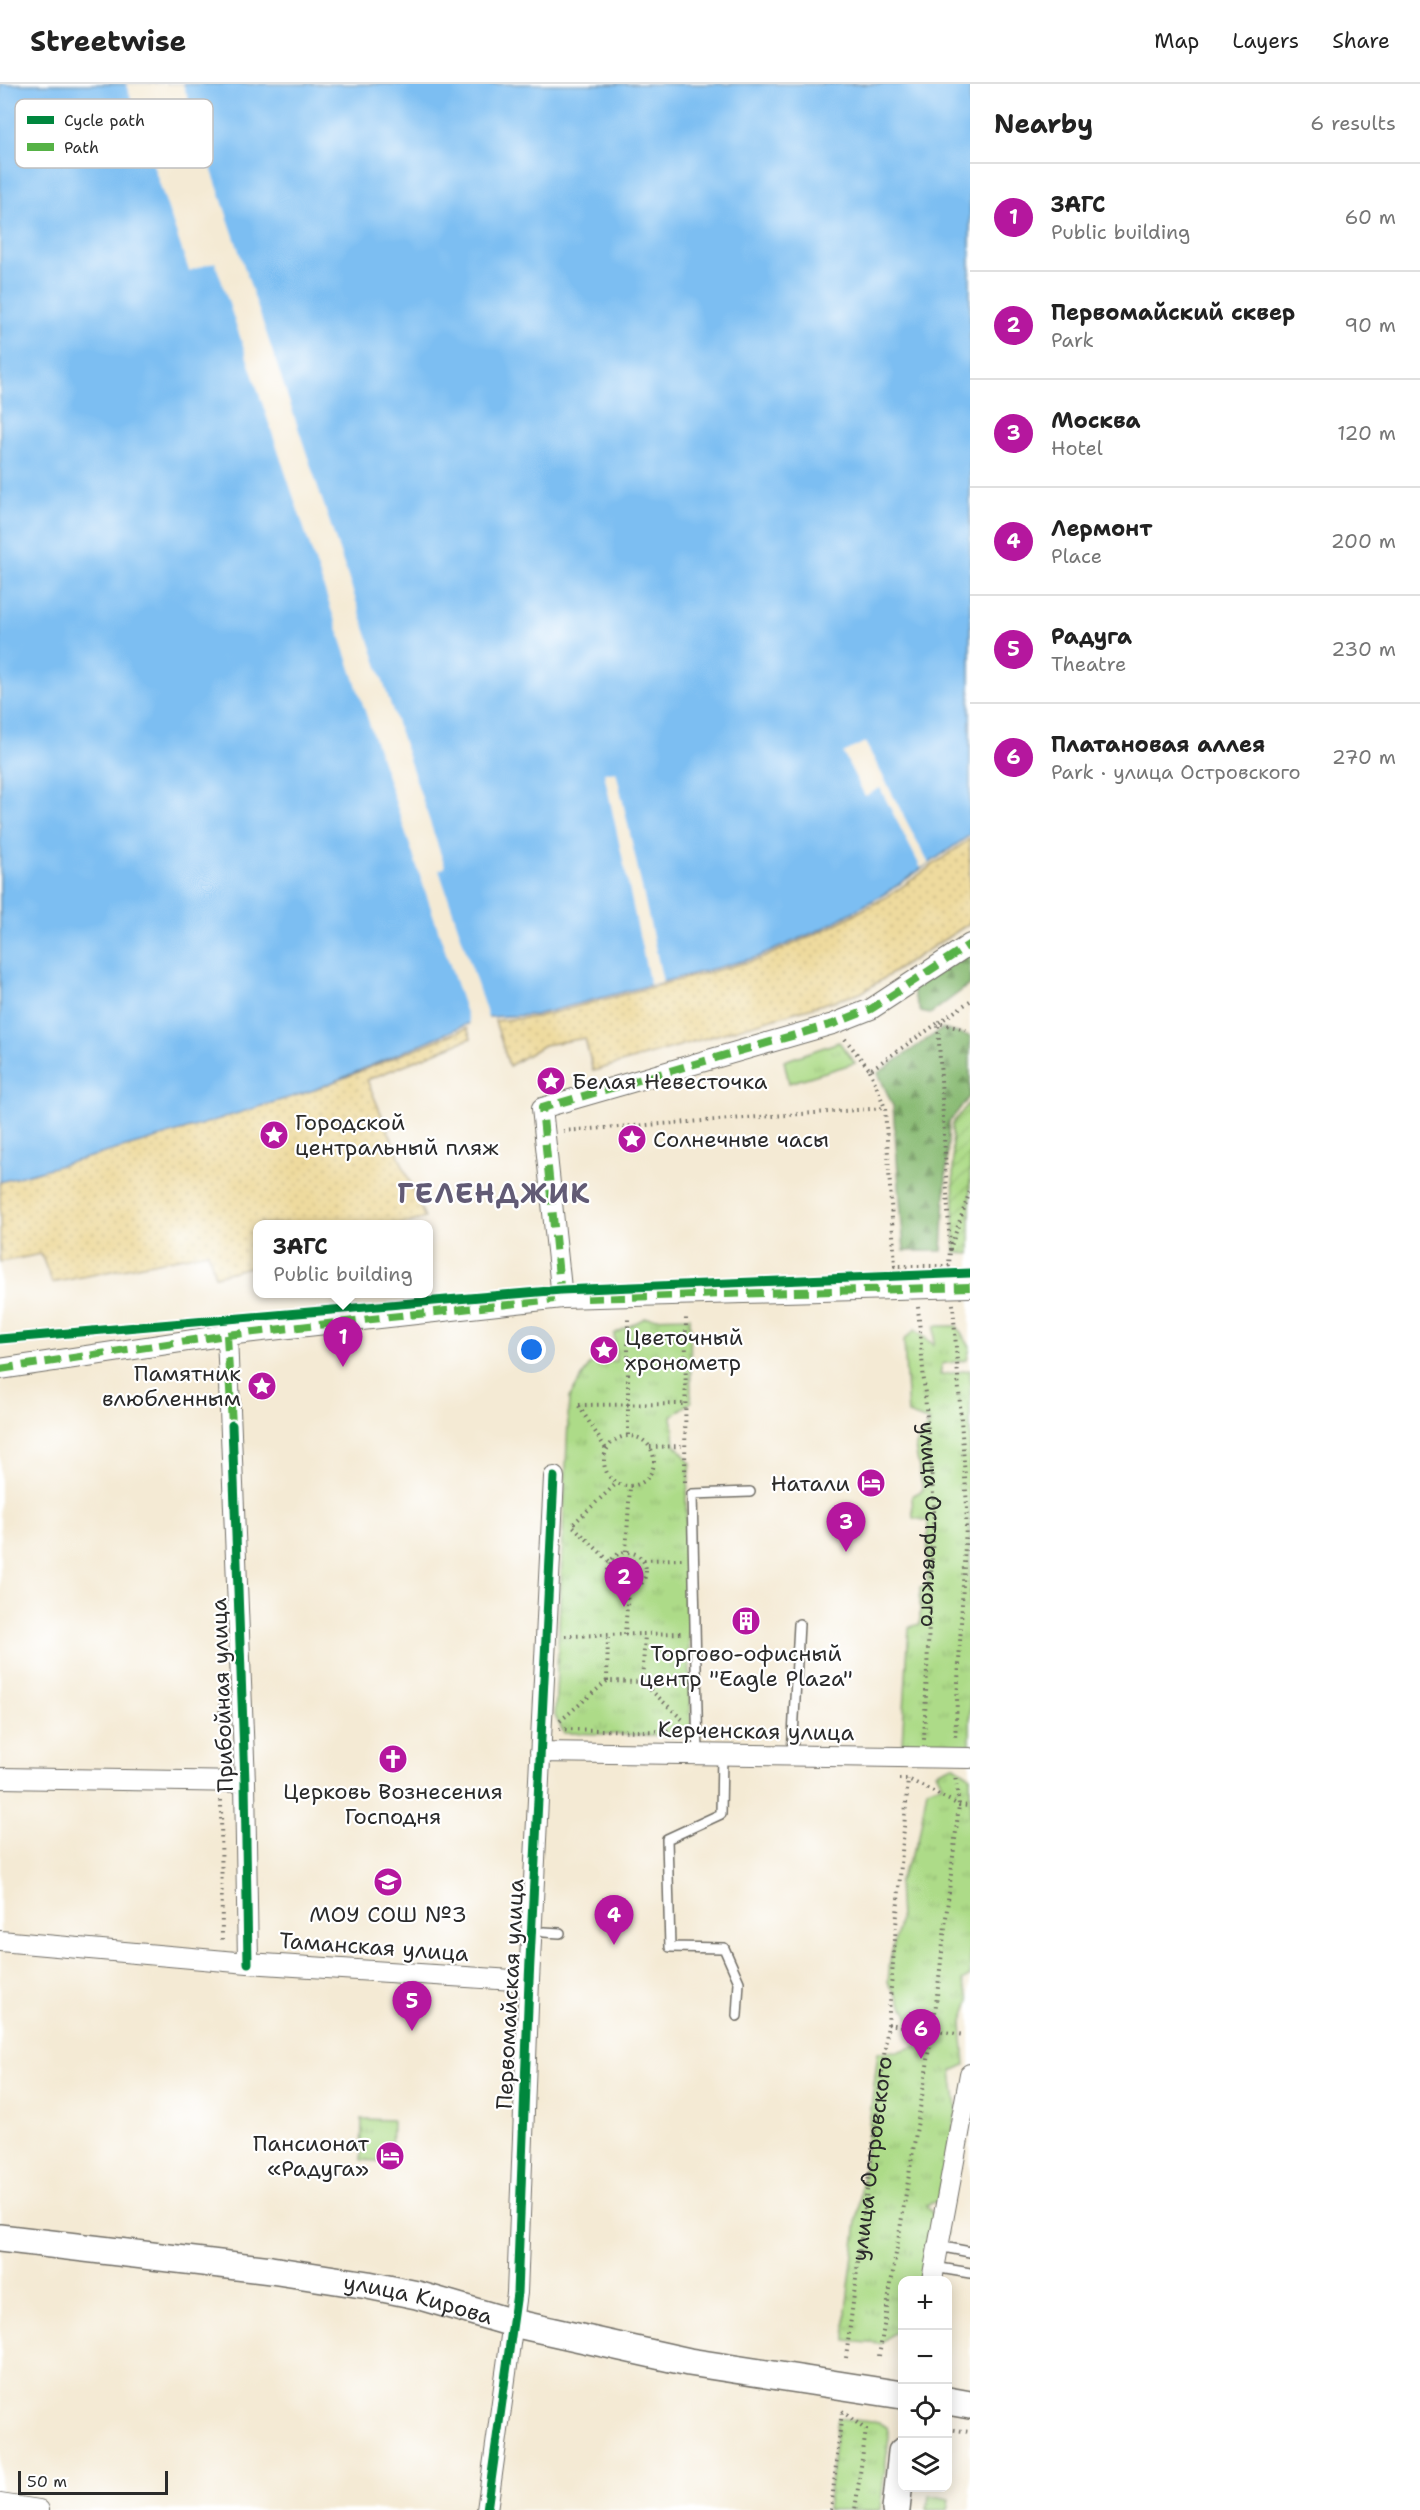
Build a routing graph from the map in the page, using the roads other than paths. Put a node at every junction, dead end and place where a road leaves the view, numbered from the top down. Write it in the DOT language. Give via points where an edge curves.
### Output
graph roads {
  1 [pos="970,944"];
  2 [pos="960,1283"];
  3 [pos="562,1298"];
  4 [pos="227,1335"];
  5 [pos="0,1369"];
  6 [pos="554,1477"];
  7 [pos="750,1491"];
  8 [pos="799,1624"];
  9 [pos="540,1752"];
  10 [pos="698,1754"];
  11 [pos="722,1754"];
  12 [pos="792,1755"];
  13 [pos="970,1758"];
  14 [pos="0,1778"];
  15 [pos="245,1782"];
  16 [pos="544,1932"];
  17 [pos="560,1933"];
  18 [pos="0,1941"];
  19 [pos="248,1963"];
  20 [pos="529,1981"];
  21 [pos="737,2016"];
  22 [pos="970,2074"];
  23 [pos="0,2238"];
  24 [pos="938,2246"];
  25 [pos="970,2252"];
  26 [pos="970,2273"];
  27 [pos="933,2274"];
  28 [pos="513,2323"];
  29 [pos="898,2394"];
  30 [pos="952,2402"];
  31 [pos="970,2405"];
  32 [pos="898,2492"];
  33 [pos="0,2504"];
  34 [pos="39,2510"];
  35 [pos="488,2510"];
  36 [pos="896,2510"];
  1 -- 3 [label="street" via="871,1009 833,1024 542,1108"];
  2 -- 3 [label="street"];
  3 -- 4 [label="street"];
  4 -- 5 [label="street"];
  4 -- 15 [label="street, Прибойная улица"];
  6 -- 9 [label="street, Первомайская улица"];
  7 -- 10 [label="lane" via="692,1494"];
  8 -- 12 [label="lane"];
  9 -- 10 [label="street, Керченская улица"];
  9 -- 20 [label="street, Первомайская улица"];
  10 -- 11 [label="street, Керченская улица"];
  11 -- 12 [label="street, Керченская улица"];
  11 -- 21 [label="lane" via="721,1815 667,1839 670,1947 724,1948 739,1982"];
  12 -- 13 [label="street, Керченская улица"];
  14 -- 15 [label="street"];
  15 -- 19 [label="street, Прибойная улица"];
  16 -- 17 [label="lane"];
  18 -- 19 [label="street, Таманская улица"];
  19 -- 20 [label="street, Таманская улица"];
  20 -- 28 [label="street, Первомайская улица"];
  22 -- 24 [label="street"];
  23 -- 28 [label="main road, улица Кирова" via="368,2285"];
  24 -- 25 [label="lane"];
  24 -- 27 [label="street"];
  26 -- 27 [label="lane"];
  28 -- 29 [label="main road, улица Кирова" via="689,2362"];
  28 -- 35 [label="street, Первомайская улица"];
  30 -- 31 [label="main road"];
  32 -- 36 [label="main road"];
  33 -- 34 [label="street"];
}
